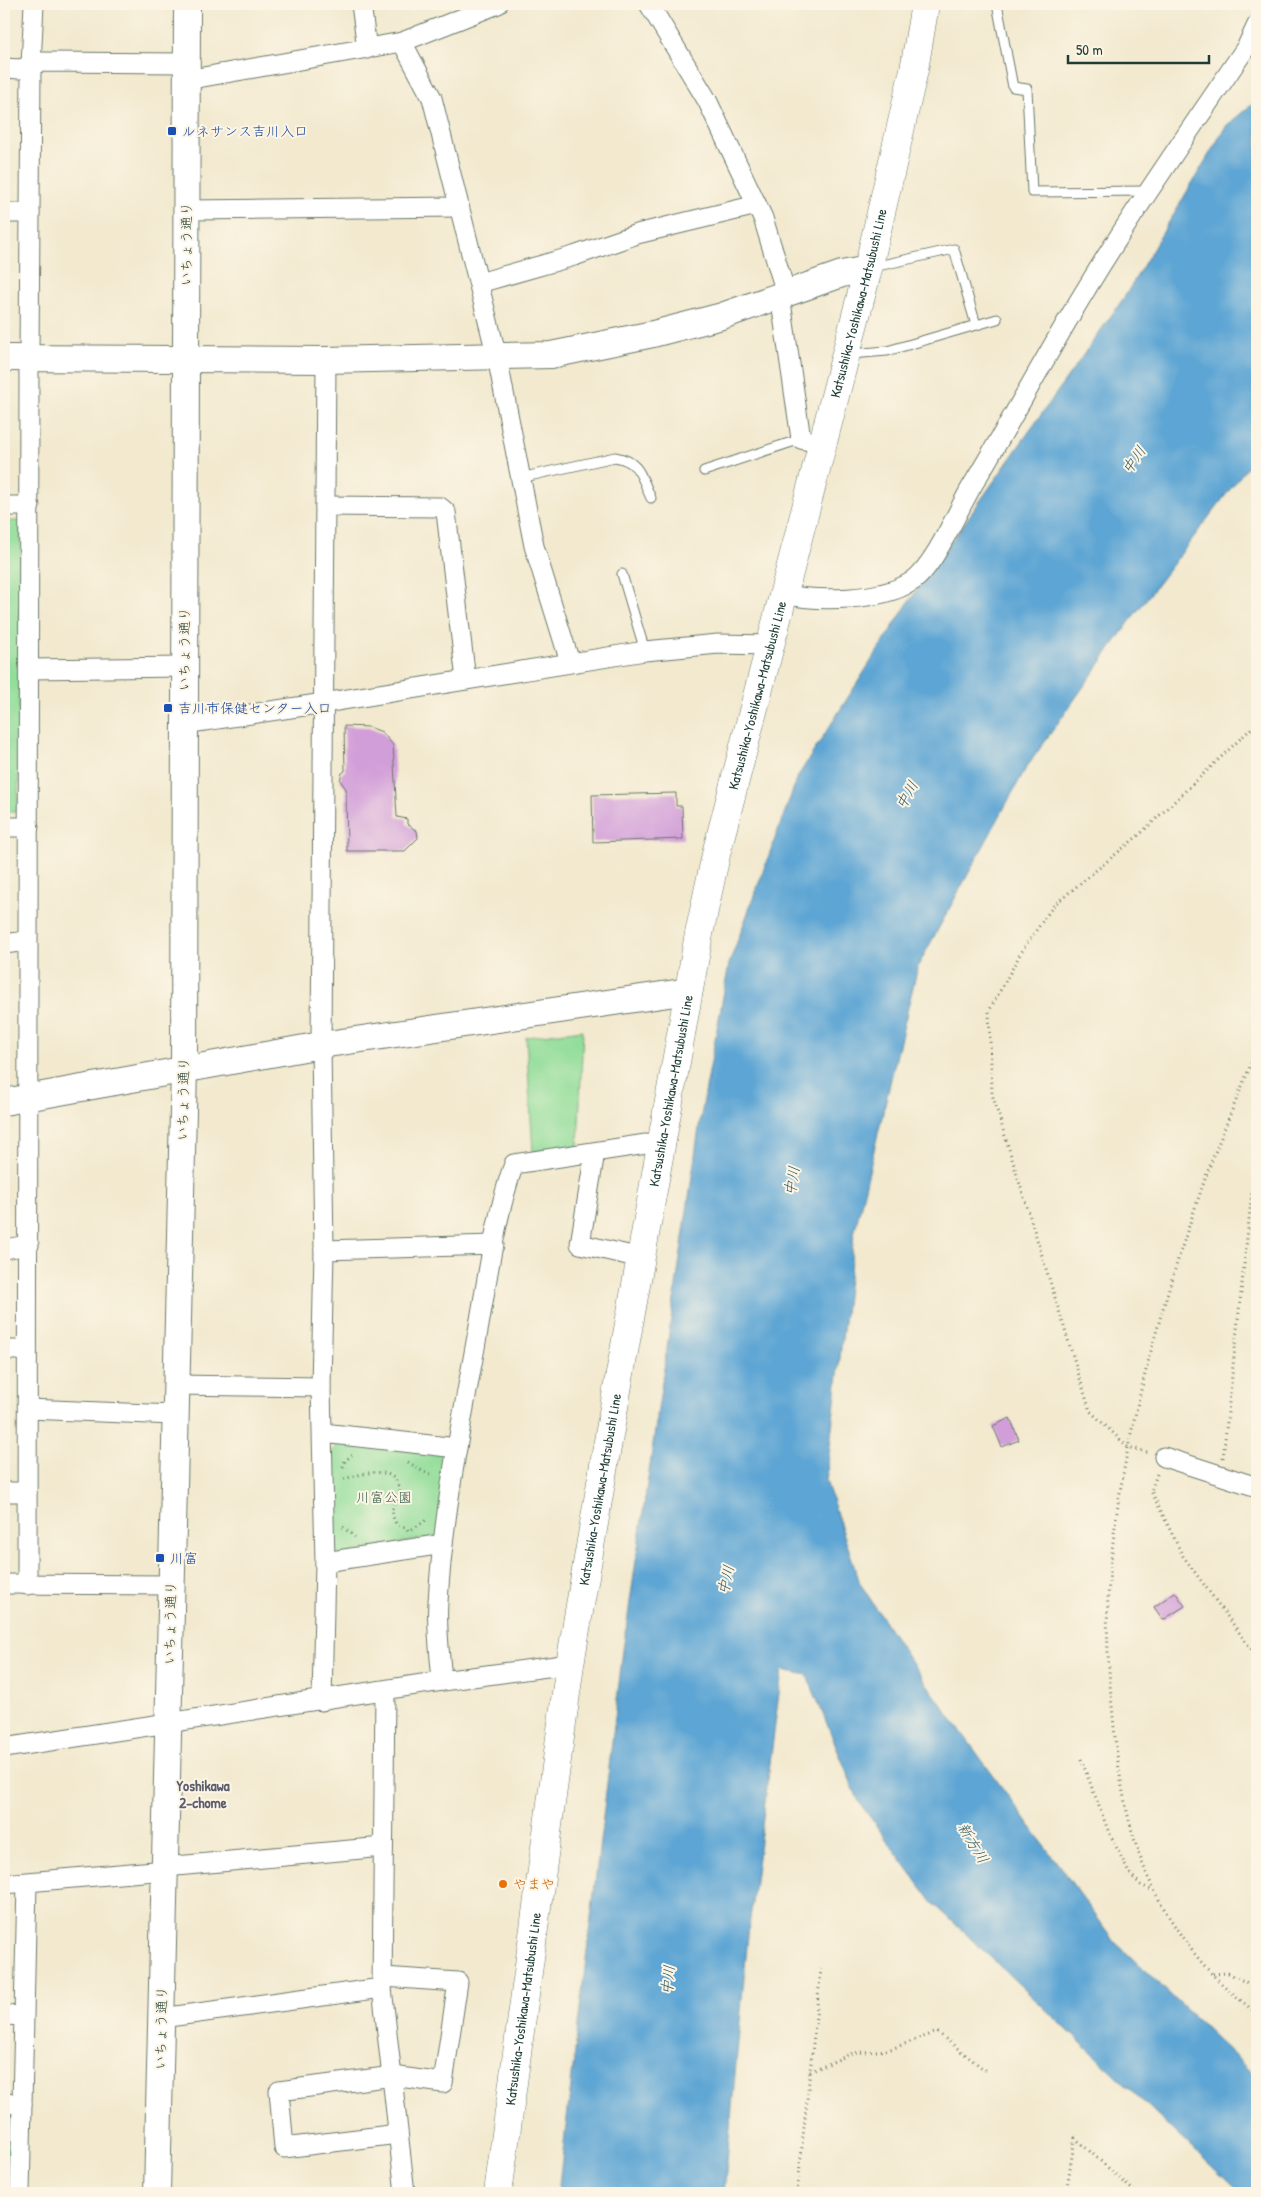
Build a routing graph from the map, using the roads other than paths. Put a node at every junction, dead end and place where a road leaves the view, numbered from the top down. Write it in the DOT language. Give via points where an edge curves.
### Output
graph roads {
  1 [pos="34,4"];
  2 [pos="187,4"];
  3 [pos="361,4"];
  4 [pos="649,4"];
  5 [pos="925,4"];
  6 [pos="997,4"];
  7 [pos="495,5"];
  8 [pos="1257,25"];
  9 [pos="402,42"];
  10 [pos="367,49"];
  11 [pos="31,66"];
  12 [pos="4,68"];
  13 [pos="186,71"];
  14 [pos="1150,191"];
  15 [pos="757,205"];
  16 [pos="459,207"];
  17 [pos="185,210"];
  18 [pos="4,213"];
  19 [pos="30,213"];
  20 [pos="868,269"];
  21 [pos="479,283"];
  22 [pos="783,294"];
  23 [pos="997,318"];
  24 [pos="976,324"];
  25 [pos="845,355"];
  26 [pos="497,357"];
  27 [pos="16,358"];
  28 [pos="186,359"];
  29 [pos="326,360"];
  30 [pos="811,442"];
  31 [pos="704,471"];
  32 [pos="520,478"];
  33 [pos="651,498"];
  34 [pos="4,506"];
  35 [pos="30,506"];
  36 [pos="325,506"];
  37 [pos="622,574"];
  38 [pos="783,594"];
  39 [pos="770,645"];
  40 [pos="645,651"];
  41 [pos="570,662"];
  42 [pos="184,667"];
  43 [pos="29,670"];
  44 [pos="466,680"];
  45 [pos="324,703"];
  46 [pos="184,724"];
  47 [pos="4,827"];
  48 [pos="29,827"];
  49 [pos="27,941"];
  50 [pos="4,944"];
  51 [pos="689,990"];
  52 [pos="321,1045"];
  53 [pos="184,1069"];
  54 [pos="16,1100"];
  55 [pos="661,1148"];
  56 [pos="595,1152"];
  57 [pos="29,1245"];
  58 [pos="494,1245"];
  59 [pos="4,1248"];
  60 [pos="324,1250"];
  61 [pos="641,1258"];
  62 [pos="4,1350"];
  63 [pos="27,1350"];
  64 [pos="175,1385"];
  65 [pos="321,1387"];
  66 [pos="28,1409"];
  67 [pos="174,1415"];
  68 [pos="323,1433"];
  69 [pos="457,1448"];
  70 [pos="1157,1455"];
  71 [pos="1257,1487"];
  72 [pos="4,1492"];
  73 [pos="27,1492"];
  74 [pos="443,1544"];
  75 [pos="324,1562"];
  76 [pos="4,1584"];
  77 [pos="28,1585"];
  78 [pos="171,1585"];
  79 [pos="570,1664"];
  80 [pos="442,1681"];
  81 [pos="385,1691"];
  82 [pos="322,1701"];
  83 [pos="168,1724"];
  84 [pos="4,1748"];
  85 [pos="383,1847"];
  86 [pos="165,1867"];
  87 [pos="4,1884"];
  88 [pos="27,1884"];
  89 [pos="382,1982"];
  90 [pos="4,2015"];
  91 [pos="23,2016"];
  92 [pos="161,2018"];
  93 [pos="393,2076"];
  94 [pos="13,2103"];
  95 [pos="398,2134"];
  96 [pos="20,2193"];
  97 [pos="157,2193"];
  98 [pos="405,2193"];
  99 [pos="498,2193"];
  1 -- 11 [label="street"];
  2 -- 13 [label="street, いちょう通り"];
  3 -- 10 [label="street"];
  4 -- 15 [label="street" via="707,100"];
  5 -- 20 [label="main road, Katsushika-Yoshikawa-Matsubushi Line" via="914,70"];
  6 -- 14 [label="lane" via="1012,87 1027,89 1032,192"];
  7 -- 9 [label="street"];
  8 -- 14 [label="street" via="1247,46"];
  9 -- 10 [label="street"];
  9 -- 16 [label="street" via="432,98"];
  10 -- 13 [label="street"];
  11 -- 12 [label="street"];
  11 -- 13 [label="street" via="41,62"];
  11 -- 19 [label="street"];
  13 -- 17 [label="street, いちょう通り"];
  14 -- 38 [label="street" via="1082,295 935,555 912,582 887,593 861,596 802,599"];
  15 -- 21 [label="street" via="637,234"];
  15 -- 22 [label="street"];
  16 -- 17 [label="street"];
  16 -- 21 [label="street"];
  17 -- 28 [label="street, いちょう通り"];
  18 -- 19 [label="street"];
  19 -- 27 [label="street"];
  20 -- 22 [label="street" via="842,274"];
  20 -- 24 [label="lane" via="954,249"];
  20 -- 25 [label="main road, Katsushika-Yoshikawa-Matsubushi Line"];
  21 -- 26 [label="street"];
  22 -- 26 [label="street" via="722,316 593,347 551,355"];
  22 -- 30 [label="street"];
  23 -- 24 [label="lane"];
  24 -- 25 [label="lane" via="887,351"];
  25 -- 30 [label="main road, Katsushika-Yoshikawa-Matsubushi Line"];
  26 -- 29 [label="street"];
  26 -- 32 [label="street"];
  27 -- 28 [label="street"];
  27 -- 35 [label="street"];
  28 -- 29 [label="street"];
  28 -- 42 [label="street, いちょう通り"];
  29 -- 36 [label="street"];
  30 -- 31 [label="lane"];
  30 -- 38 [label="main road, Katsushika-Yoshikawa-Matsubushi Line"];
  32 -- 33 [label="lane" via="614,457 628,459 636,466"];
  32 -- 41 [label="street" via="534,546"];
  34 -- 35 [label="street"];
  35 -- 43 [label="street"];
  36 -- 44 [label="street" via="440,507 446,512"];
  36 -- 45 [label="street"];
  37 -- 40 [label="lane"];
  38 -- 39 [label="main road, Katsushika-Yoshikawa-Matsubushi Line"];
  39 -- 40 [label="street" via="718,644"];
  39 -- 51 [label="main road, Katsushika-Yoshikawa-Matsubushi Line" via="717,850"];
  40 -- 41 [label="street"];
  41 -- 44 [label="street"];
  42 -- 43 [label="street"];
  42 -- 46 [label="street, いちょう通り"];
  43 -- 48 [label="street"];
  44 -- 45 [label="street"];
  45 -- 46 [label="street"];
  45 -- 52 [label="street"];
  46 -- 53 [label="street, いちょう通り"];
  47 -- 48 [label="street"];
  48 -- 49 [label="street"];
  49 -- 50 [label="street"];
  49 -- 54 [label="street"];
  51 -- 52 [label="street"];
  51 -- 55 [label="main road, Katsushika-Yoshikawa-Matsubushi Line"];
  52 -- 53 [label="street"];
  52 -- 60 [label="street"];
  53 -- 54 [label="street"];
  53 -- 64 [label="street, いちょう通り"];
  54 -- 57 [label="street"];
  55 -- 56 [label="street" via="646,1144"];
  55 -- 61 [label="main road, Katsushika-Yoshikawa-Matsubushi Line"];
  56 -- 58 [label="street" via="514,1164"];
  56 -- 61 [label="street" via="580,1244"];
  57 -- 59 [label="street"];
  57 -- 63 [label="street"];
  58 -- 60 [label="street"];
  58 -- 69 [label="street"];
  60 -- 65 [label="street"];
  61 -- 79 [label="main road, Katsushika-Yoshikawa-Matsubushi Line"];
  62 -- 63 [label="street"];
  63 -- 66 [label="street"];
  64 -- 65 [label="street"];
  64 -- 67 [label="street, いちょう通り"];
  65 -- 68 [label="street"];
  66 -- 67 [label="street"];
  66 -- 73 [label="street"];
  67 -- 78 [label="street, いちょう通り"];
  68 -- 69 [label="street"];
  68 -- 75 [label="street"];
  69 -- 74 [label="street"];
  70 -- 71 [label="street"];
  72 -- 73 [label="street"];
  73 -- 77 [label="street"];
  74 -- 75 [label="street"];
  74 -- 80 [label="street" via="437,1609"];
  75 -- 82 [label="street"];
  76 -- 77 [label="street"];
  77 -- 78 [label="street"];
  78 -- 83 [label="street, いちょう通り"];
  79 -- 80 [label="street"];
  79 -- 99 [label="main road, Katsushika-Yoshikawa-Matsubushi Line"];
  80 -- 81 [label="street"];
  81 -- 82 [label="street"];
  81 -- 85 [label="street"];
  82 -- 83 [label="street"];
  83 -- 84 [label="street"];
  83 -- 86 [label="street, いちょう通り"];
  85 -- 86 [label="street"];
  85 -- 89 [label="street"];
  86 -- 88 [label="street" via="154,1871"];
  86 -- 92 [label="street, いちょう通り"];
  87 -- 88 [label="street"];
  88 -- 91 [label="street"];
  89 -- 92 [label="street"];
  89 -- 93 [label="street"];
  89 -- 93 [label="street" via="458,1982 443,2083"];
  90 -- 91 [label="street"];
  91 -- 94 [label="street"];
  92 -- 97 [label="street, いちょう通り"];
  93 -- 95 [label="street"];
  93 -- 95 [label="street" via="279,2091 284,2148"];
  94 -- 96 [label="street"];
  95 -- 98 [label="street"];
}
